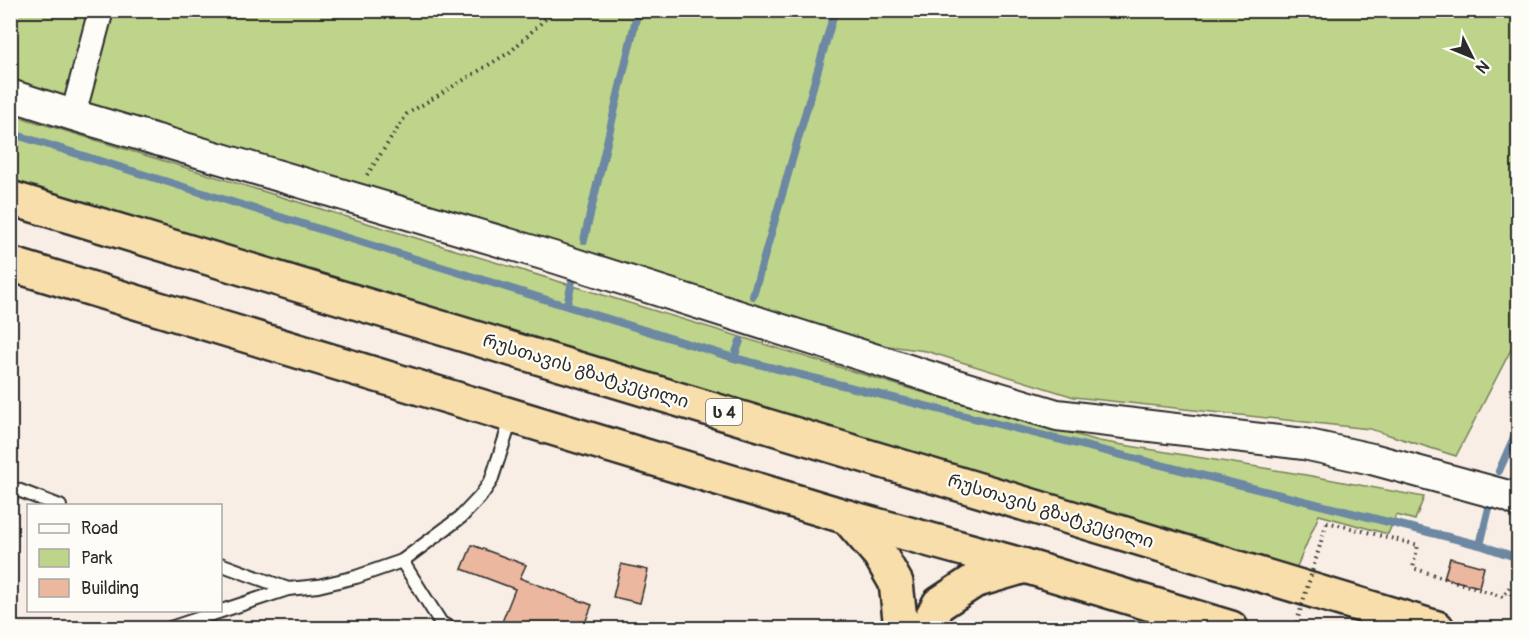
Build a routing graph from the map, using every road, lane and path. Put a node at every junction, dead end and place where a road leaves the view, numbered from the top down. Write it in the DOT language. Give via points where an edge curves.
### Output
graph roads {
  1 [pos="101,10"];
  2 [pos="555,10"];
  3 [pos="10,95"];
  4 [pos="73,115"];
  5 [pos="354,197"];
  6 [pos="10,198"];
  7 [pos="10,264"];
  8 [pos="512,416"];
  9 [pos="10,487"];
  10 [pos="1518,501"];
  11 [pos="55,504"];
  12 [pos="847,517"];
  13 [pos="402,561"];
  14 [pos="222,565"];
  15 [pos="1025,566"];
  16 [pos="1518,575"];
  17 [pos="288,589"];
  18 [pos="222,611"];
  19 [pos="218,612"];
  20 [pos="170,628"];
  21 [pos="450,628"];
  22 [pos="901,628"];
  23 [pos="926,628"];
  24 [pos="1231,628"];
  25 [pos="1295,628"];
  26 [pos="1437,628"];
  1 -- 4 [label="street"];
  2 -- 5 [label="path" via="510,52 407,114"];
  3 -- 4 [label="street"];
  4 -- 5 [label="street"];
  5 -- 10 [label="street" via="1057,416 1304,444 1372,459"];
  6 -- 26 [label="highway, რუსთავის გზატკეცილი / ს 4"];
  7 -- 8 [label="highway"];
  8 -- 12 [label="highway"];
  8 -- 13 [label="lane" via="491,481 480,497 461,517"];
  9 -- 11 [label="lane"];
  12 -- 15 [label="highway"];
  12 -- 22 [label="highway" via="880,555 896,583"];
  13 -- 17 [label="lane" via="337,582"];
  13 -- 21 [label="lane" via="441,623"];
  14 -- 17 [label="lane"];
  15 -- 23 [label="highway" via="974,581 939,604"];
  15 -- 24 [label="highway"];
  16 -- 25 [label="path, bridge" via="1503,597 1413,568 1418,545 1327,522"];
  17 -- 18 [label="lane"];
  19 -- 20 [label="lane"];
}
